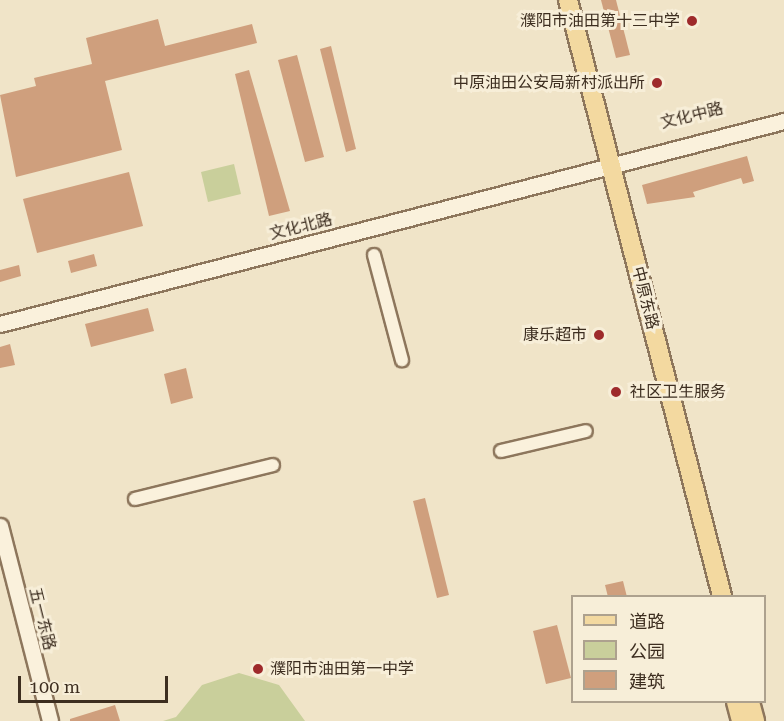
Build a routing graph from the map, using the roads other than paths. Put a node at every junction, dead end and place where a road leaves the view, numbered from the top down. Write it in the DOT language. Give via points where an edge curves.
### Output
graph roads {
  1 [pos="556,0"];
  2 [pos="568,0"];
  3 [pos="784,111"];
  4 [pos="784,121"];
  5 [pos="604,162"];
  6 [pos="374,255"];
  7 [pos="0,313"];
  8 [pos="0,324"];
  9 [pos="402,360"];
  10 [pos="586,431"];
  11 [pos="501,451"];
  12 [pos="273,465"];
  13 [pos="135,499"];
  14 [pos="0,526"];
  15 [pos="0,567"];
  16 [pos="710,595"];
  17 [pos="721,595"];
  18 [pos="736,703"];
  19 [pos="750,703"];
  20 [pos="39,721"];
  21 [pos="50,721"];
  22 [pos="741,721"];
  23 [pos="755,721"];
  1 -- 5 [label="main road, 中原东路"];
  2 -- 5 [label="main road, 中原东路"];
  3 -- 5 [label="street, 文化中路"];
  4 -- 5 [label="street, 文化中路"];
  5 -- 7 [label="street, 文化北路"];
  5 -- 8 [label="street, 文化北路"];
  5 -- 16 [label="main road, 中原东路"];
  5 -- 17 [label="main road, 中原东路"];
  6 -- 9 [label="street"];
  10 -- 11 [label="street"];
  12 -- 13 [label="street"];
  14 -- 21 [label="street, 五一东路"];
  15 -- 20 [label="street, 五一东路"];
  18 -- 22 [label="main road"];
  19 -- 23 [label="main road"];
}
